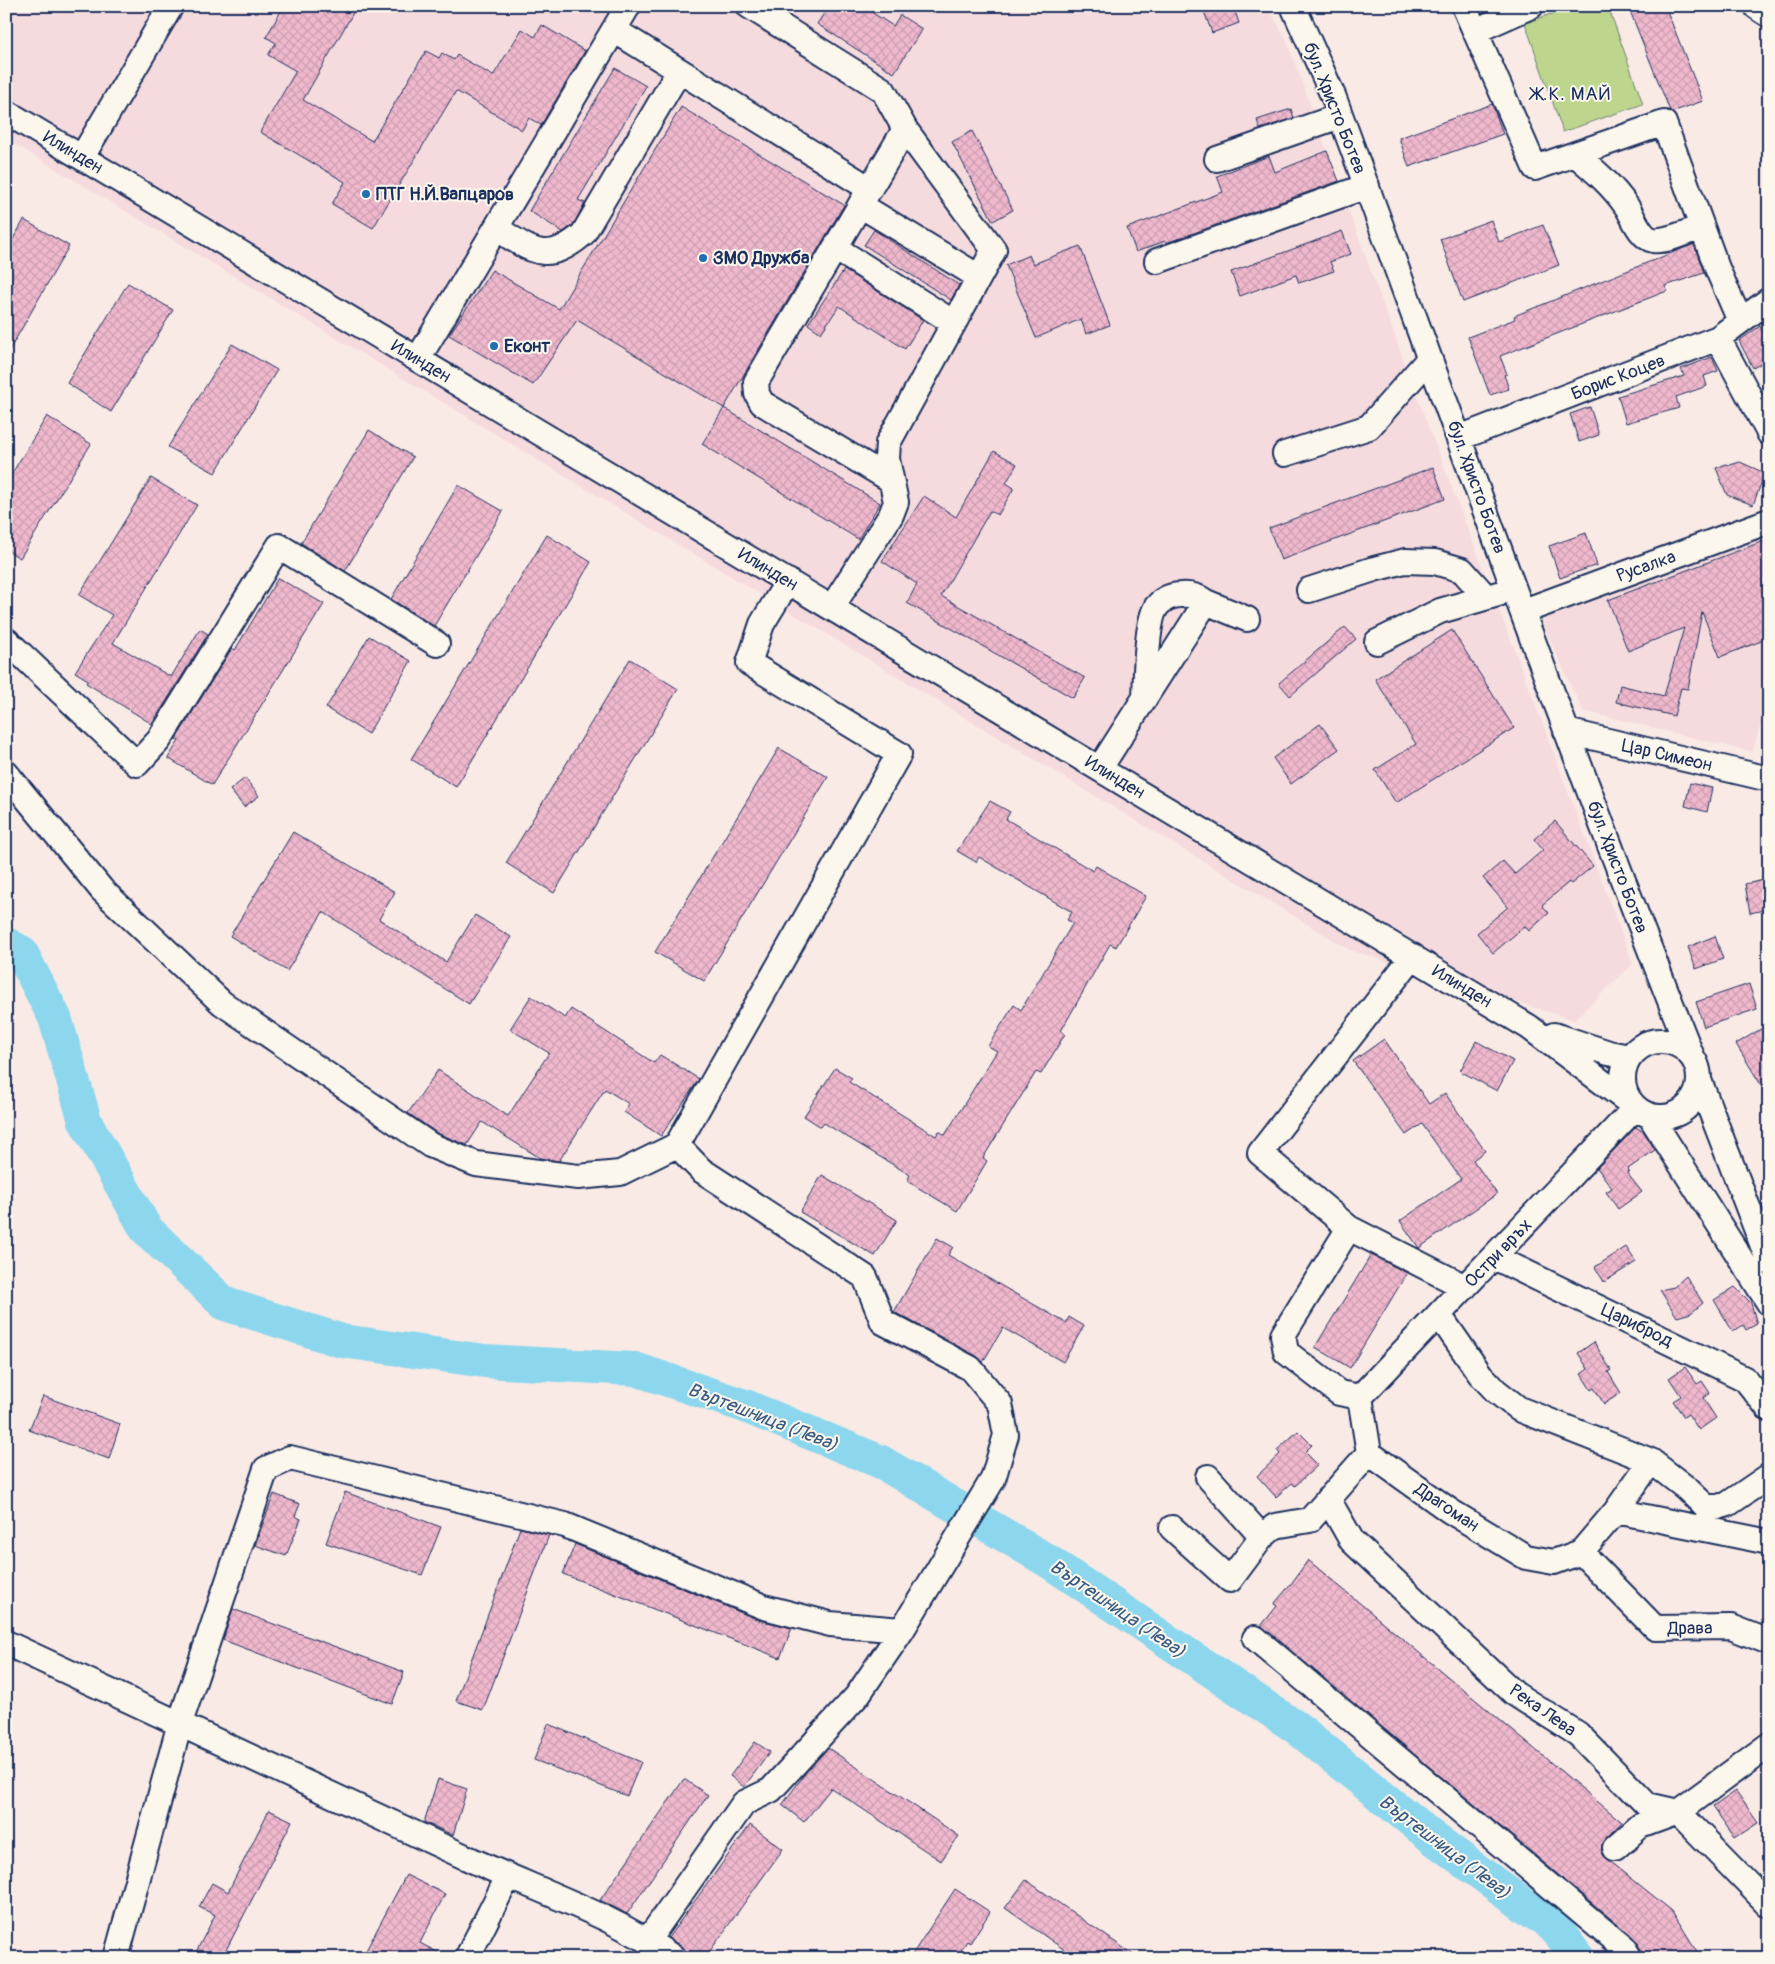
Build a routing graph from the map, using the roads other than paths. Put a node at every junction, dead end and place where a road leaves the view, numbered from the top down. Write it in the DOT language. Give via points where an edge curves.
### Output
graph roads {
  1 [pos="171,6"];
  2 [pos="628,6"];
  3 [pos="749,6"];
  4 [pos="1293,6"];
  5 [pos="1464,6"];
  6 [pos="1531,6"];
  7 [pos="1758,6"];
  8 [pos="1769,13"];
  9 [pos="614,30"];
  10 [pos="1475,30"];
  11 [pos="679,70"];
  12 [pos="6,112"];
  13 [pos="1340,116"];
  14 [pos="905,129"];
  15 [pos="1575,154"];
  16 [pos="82,157"];
  17 [pos="1217,159"];
  18 [pos="1367,186"];
  19 [pos="865,197"];
  20 [pos="1702,227"];
  21 [pos="496,228"];
  22 [pos="834,248"];
  23 [pos="1157,261"];
  24 [pos="980,277"];
  25 [pos="1769,300"];
  26 [pos="1740,321"];
  27 [pos="954,323"];
  28 [pos="1718,338"];
  29 [pos="418,359"];
  30 [pos="1430,359"];
  31 [pos="1769,433"];
  32 [pos="1459,438"];
  33 [pos="1285,454"];
  34 [pos="891,480"];
  35 [pos="1769,521"];
  36 [pos="788,581"];
  37 [pos="1514,589"];
  38 [pos="1309,590"];
  39 [pos="1486,597"];
  40 [pos="1206,602"];
  41 [pos="832,607"];
  42 [pos="1524,611"];
  43 [pos="1247,619"];
  44 [pos="6,640"];
  45 [pos="1377,642"];
  46 [pos="437,644"];
  47 [pos="1145,698"];
  48 [pos="1566,731"];
  49 [pos="1100,768"];
  50 [pos="6,773"];
  51 [pos="1769,779"];
  52 [pos="1413,956"];
  53 [pos="1656,970"];
  54 [pos="1529,1027"];
  55 [pos="1648,1043"];
  56 [pos="1691,1054"];
  57 [pos="1629,1057"];
  58 [pos="1699,1080"];
  59 [pos="1638,1109"];
  60 [pos="677,1145"];
  61 [pos="1349,1228"];
  62 [pos="1494,1257"];
  63 [pos="1768,1259"];
  64 [pos="1465,1287"];
  65 [pos="1769,1303"];
  66 [pos="1439,1314"];
  67 [pos="1360,1398"];
  68 [pos="1769,1410"];
  69 [pos="1369,1453"];
  70 [pos="1651,1461"];
  71 [pos="1769,1476"];
  72 [pos="1208,1477"];
  73 [pos="1328,1499"];
  74 [pos="1616,1511"];
  75 [pos="1172,1528"];
  76 [pos="1262,1537"];
  77 [pos="1769,1542"];
  78 [pos="1581,1552"];
  79 [pos="902,1630"];
  80 [pos="1255,1638"];
  81 [pos="1769,1642"];
  82 [pos="6,1643"];
  83 [pos="180,1723"];
  84 [pos="1769,1745"];
  85 [pos="1678,1812"];
  86 [pos="1614,1848"];
  87 [pos="508,1877"];
  88 [pos="1769,1905"];
  89 [pos="648,1940"];
  90 [pos="116,1958"];
  91 [pos="467,1958"];
  92 [pos="674,1958"];
  93 [pos="1631,1958"];
  1 -- 16 [label="street"];
  2 -- 9 [label="street"];
  3 -- 14 [label="street" via="883,90"];
  4 -- 13 [label="street, бул. Христо Ботев"];
  5 -- 10 [label="street"];
  6 -- 10 [label="street"];
  7 -- 8 [label="main road"];
  9 -- 11 [label="street"];
  9 -- 21 [label="street"];
  10 -- 15 [label="street" via="1535,168"];
  11 -- 19 [label="street"];
  11 -- 21 [label="street" via="583,234 572,244 545,253 532,251"];
  12 -- 16 [label="street, Илинден"];
  13 -- 17 [label="street"];
  13 -- 18 [label="street, бул. Христо Ботев"];
  14 -- 19 [label="street"];
  14 -- 24 [label="street" via="994,250"];
  15 -- 20 [label="street" via="1626,205 1644,236 1662,240"];
  15 -- 20 [label="street" via="1664,123"];
  16 -- 29 [label="street, Илинден"];
  18 -- 23 [label="street"];
  18 -- 30 [label="street, бул. Христо Ботев"];
  19 -- 22 [label="street"];
  19 -- 24 [label="street"];
  20 -- 26 [label="street"];
  21 -- 29 [label="street"];
  22 -- 27 [label="street"];
  22 -- 34 [label="street" via="756,382 757,394 762,403"];
  24 -- 27 [label="street"];
  25 -- 26 [label="street, Борис Коцев"];
  26 -- 28 [label="street, Борис Коцев"];
  27 -- 34 [label="street" via="888,443"];
  28 -- 31 [label="street"];
  28 -- 32 [label="street, Борис Коцев"];
  29 -- 36 [label="street, Илинден"];
  30 -- 32 [label="street, бул. Христо Ботев"];
  30 -- 33 [label="street" via="1369,427"];
  32 -- 37 [label="street, бул. Христо Ботев"];
  34 -- 41 [label="street" via="896,502 891,515"];
  35 -- 42 [label="street, Русалка"];
  36 -- 41 [label="street, Илинден"];
  36 -- 60 [label="street" via="762,624 748,663 900,754"];
  37 -- 39 [label="street"];
  37 -- 42 [label="street, бул. Христо Ботев"];
  38 -- 39 [label="street" via="1405,561 1435,562 1462,570"];
  39 -- 45 [label="street" via="1440,611"];
  40 -- 43 [label="street"];
  40 -- 47 [label="street"];
  40 -- 47 [label="street" via="1190,594 1177,595 1157,606 1151,619"];
  41 -- 49 [label="street, Илинден"];
  42 -- 48 [label="street, бул. Христо Ботев"];
  44 -- 46 [label="street" via="137,764 159,740 279,546"];
  47 -- 49 [label="street"];
  48 -- 51 [label="street, Цар Симеон"];
  48 -- 53 [label="street, бул. Христо Ботев"];
  49 -- 52 [label="street, Илинден"];
  50 -- 60 [label="street" via="102,890 222,1003 430,1145 476,1164 578,1177 620,1173"];
  52 -- 54 [label="street, Илинден"];
  52 -- 61 [label="street" via="1260,1152"];
  53 -- 55 [label="street, бул. Христо Ботев" via="1660,1018"];
  53 -- 56 [label="street, бул. Христо Ботев"];
  54 -- 57 [label="street, Илинден"];
  54 -- 59 [label="street, Илинден"];
  55 -- 56 [label="street" via="1659,1040 1671,1042"];
  55 -- 57 [label="street"];
  56 -- 58 [label="street"];
  57 -- 59 [label="street" via="1622,1080 1625,1092"];
  58 -- 59 [label="street" via="1695,1097 1684,1110 1667,1117"];
  58 -- 63 [label="street"];
  59 -- 62 [label="street, Остри връх"];
  59 -- 65 [label="street"];
  60 -- 79 [label="street" via="701,1170 865,1277 883,1322 970,1368 1000,1404 1006,1435 992,1479"];
  61 -- 64 [label="street"];
  61 -- 67 [label="street" via="1283,1335 1286,1352 1339,1393"];
  62 -- 64 [label="street, Остри връх"];
  62 -- 68 [label="street, Цариброд" via="1745,1379"];
  64 -- 66 [label="street, Остри връх"];
  66 -- 67 [label="street, Остри връх"];
  66 -- 70 [label="street" via="1480,1374 1519,1409"];
  67 -- 69 [label="street"];
  69 -- 73 [label="street"];
  69 -- 78 [label="street, Драгоман" via="1450,1511 1526,1557 1554,1562"];
  70 -- 71 [label="street" via="1706,1507 1718,1508 1728,1504"];
  70 -- 74 [label="street"];
  72 -- 76 [label="street"];
  73 -- 76 [label="street" via="1310,1520 1275,1526"];
  73 -- 85 [label="street, Река Лева" via="1352,1541 1515,1694 1578,1734 1647,1806"];
  74 -- 77 [label="street"];
  74 -- 78 [label="street"];
  75 -- 76 [label="street" via="1230,1580"];
  78 -- 81 [label="street, Драва" via="1655,1628 1731,1627"];
  79 -- 83 [label="street" via="830,1624 764,1607 565,1525 290,1458 266,1468"];
  79 -- 89 [label="street" via="857,1696 770,1790 744,1803"];
  80 -- 93 [label="street" via="1626,1950"];
  82 -- 83 [label="street"];
  83 -- 87 [label="street"];
  83 -- 90 [label="street"];
  84 -- 85 [label="street"];
  85 -- 86 [label="street" via="1640,1826"];
  85 -- 88 [label="street"];
  87 -- 89 [label="street"];
  87 -- 91 [label="street"];
  89 -- 92 [label="street"];
}
